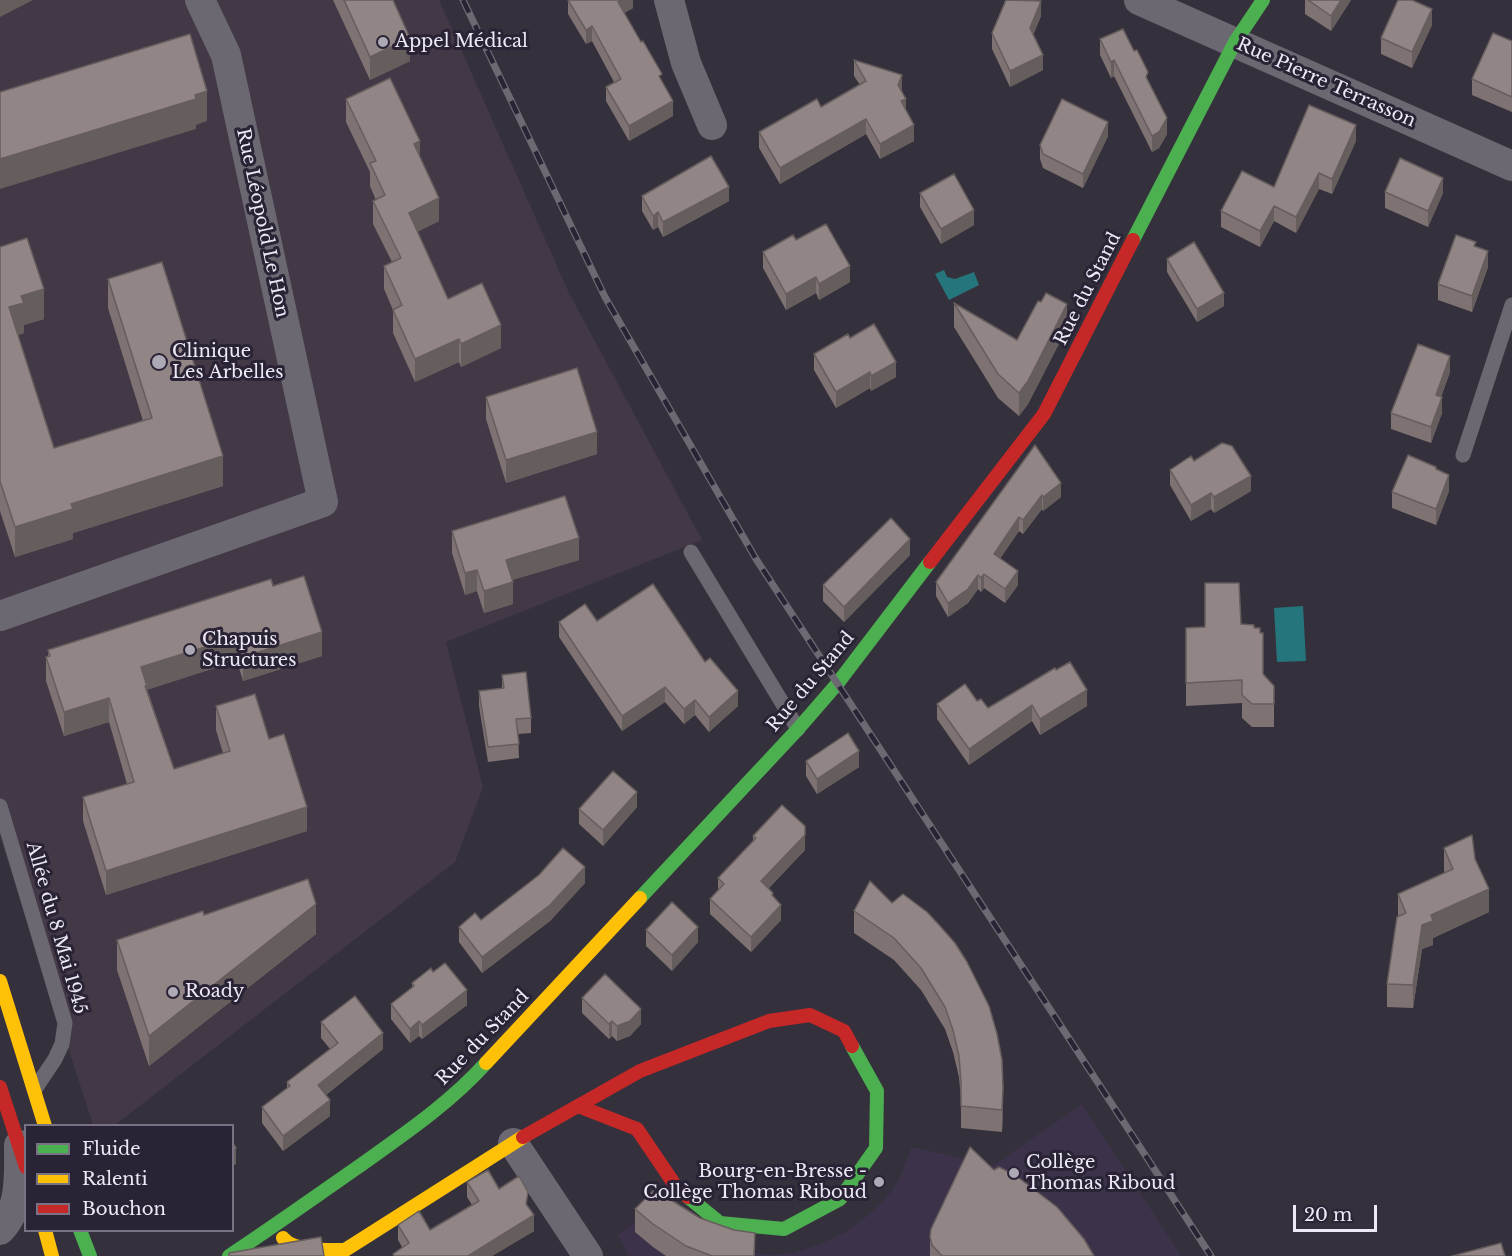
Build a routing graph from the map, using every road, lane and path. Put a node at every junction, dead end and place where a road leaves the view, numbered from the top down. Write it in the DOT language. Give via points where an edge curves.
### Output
graph roads {
  1 [pos="200,0"];
  2 [pos="669,0"];
  3 [pos="1139,0"];
  4 [pos="1263,0"];
  5 [pos="1235,42"];
  6 [pos="712,125"];
  7 [pos="1512,166"];
  8 [pos="1512,305"];
  9 [pos="1463,455"];
  10 [pos="691,552"];
  11 [pos="0,616"];
  12 [pos="798,729"];
  13 [pos="0,806"];
  14 [pos="0,981"];
  15 [pos="0,1087"];
  16 [pos="34,1092"];
  17 [pos="578,1106"];
  18 [pos="45,1124"];
  19 [pos="513,1143"];
  20 [pos="22,1156"];
  21 [pos="275,1226"];
  22 [pos="0,1230"];
  23 [pos="46,1232"];
  24 [pos="81,1232"];
  25 [pos="52,1256"];
  26 [pos="90,1256"];
  27 [pos="229,1256"];
  28 [pos="588,1256"];
  1 -- 11 [label="street, Rue Léopold Le Hon" via="226,55 323,502"];
  2 -- 6 [label="street" via="686,63"];
  3 -- 5 [label="street, Rue Pierre Terrasson"];
  4 -- 5 [label="street, Rue du Stand"];
  5 -- 7 [label="street, Rue Pierre Terrasson"];
  5 -- 12 [label="street, Rue du Stand" via="1044,414 837,684"];
  8 -- 9 [label="lane"];
  10 -- 12 [label="lane"];
  12 -- 21 [label="street, Rue du Stand" via="466,1086"];
  13 -- 16 [label="lane, Allée du 8 Mai 1945" via="64,1023 62,1044"];
  14 -- 16 [label="street"];
  15 -- 20 [label="street"];
  16 -- 18 [label="street"];
  17 -- 17 [label="street" via="638,1129 677,1188 720,1223 784,1229 840,1199 876,1148 877,1092 844,1031 810,1015 769,1021 640,1071"];
  17 -- 19 [label="street"];
  19 -- 21 [label="street" via="345,1250 315,1250 287,1243"];
  19 -- 28 [label="street"];
  20 -- 22 [label="street" via="15,1207"];
  21 -- 27 [label="street, Rue du Stand"];
  23 -- 25 [label="street"];
  24 -- 26 [label="street"];
}
